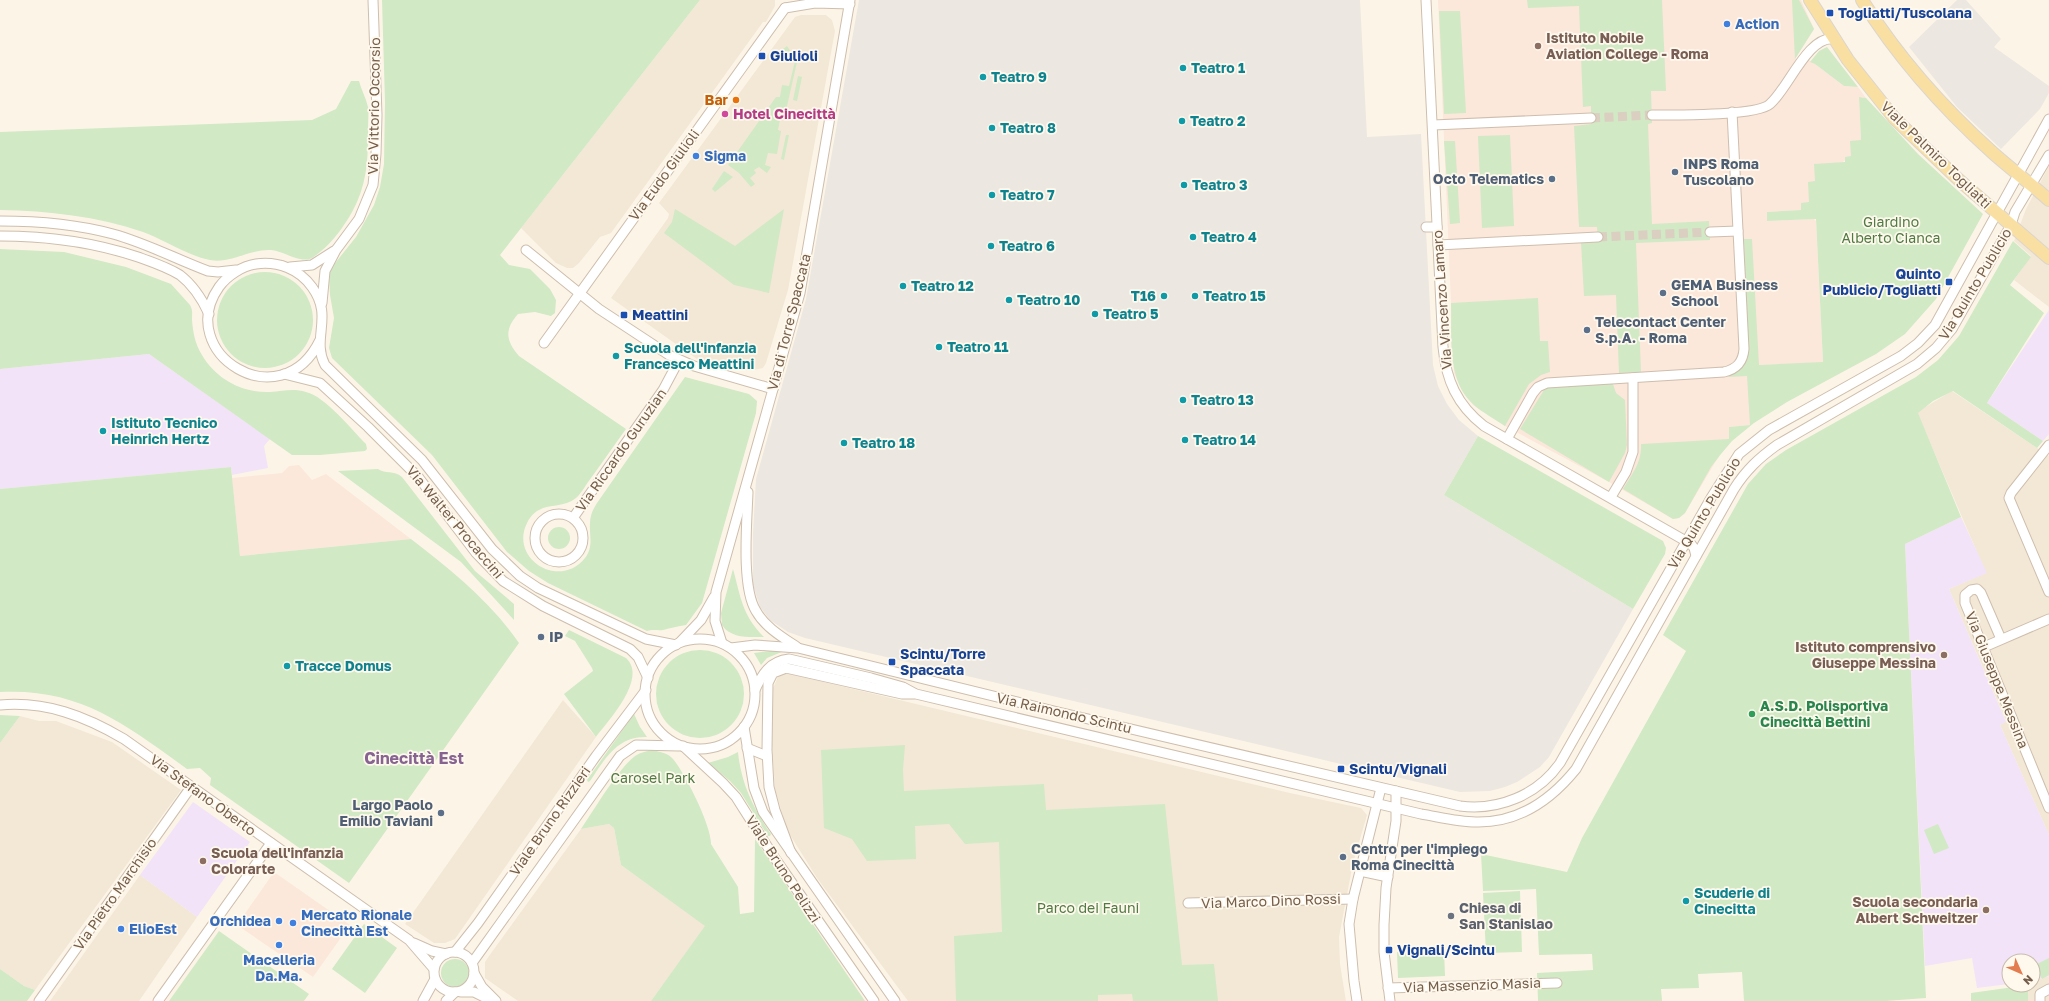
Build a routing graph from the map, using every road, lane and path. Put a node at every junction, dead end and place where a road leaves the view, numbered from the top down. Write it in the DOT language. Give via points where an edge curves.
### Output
graph roads {
  1 [pos="374,0"];
  2 [pos="1426,0"];
  3 [pos="1810,0"];
  4 [pos="1862,0"];
  5 [pos="820,2"];
  6 [pos="850,2"];
  7 [pos="785,4"];
  8 [pos="1834,39"];
  9 [pos="1732,112"];
  10 [pos="1652,116"];
  11 [pos="1591,118"];
  12 [pos="2049,119"];
  13 [pos="1433,125"];
  14 [pos="2049,155"];
  15 [pos="2017,174"];
  16 [pos="2032,185"];
  17 [pos="2049,200"];
  18 [pos="1997,214"];
  19 [pos="0,221"];
  20 [pos="2011,225"];
  21 [pos="1426,227"];
  22 [pos="1437,227"];
  23 [pos="1738,231"];
  24 [pos="1710,232"];
  25 [pos="0,236"];
  26 [pos="1598,237"];
  27 [pos="1438,245"];
  28 [pos="336,250"];
  29 [pos="526,250"];
  30 [pos="2049,258"];
  31 [pos="288,267"];
  32 [pos="241,269"];
  33 [pos="579,294"];
  34 [pos="322,309"];
  35 [pos="209,314"];
  36 [pos="320,340"];
  37 [pos="544,343"];
  38 [pos="679,360"];
  39 [pos="284,374"];
  40 [pos="1633,378"];
  41 [pos="773,389"];
  42 [pos="1507,439"];
  43 [pos="2049,445"];
  44 [pos="748,478"];
  45 [pos="1611,497"];
  46 [pos="573,518"];
  47 [pos="1686,541"];
  48 [pos="1696,556"];
  49 [pos="716,592"];
  50 [pos="2049,592"];
  51 [pos="2049,619"];
  52 [pos="2001,640"];
  53 [pos="722,643"];
  54 [pos="677,644"];
  55 [pos="1984,647"];
  56 [pos="731,648"];
  57 [pos="798,648"];
  58 [pos="648,678"];
  59 [pos="646,690"];
  60 [pos="755,690"];
  61 [pos="916,694"];
  62 [pos="0,705"];
  63 [pos="744,727"];
  64 [pos="683,746"];
  65 [pos="747,748"];
  66 [pos="767,756"];
  67 [pos="191,787"];
  68 [pos="1381,788"];
  69 [pos="1396,791"];
  70 [pos="2046,791"];
  71 [pos="1377,804"];
  72 [pos="1396,808"];
  73 [pos="2049,808"];
  74 [pos="777,834"];
  75 [pos="271,843"];
  76 [pos="764,843"];
  77 [pos="791,853"];
  78 [pos="1360,871"];
  79 [pos="1388,877"];
  80 [pos="1353,899"];
  81 [pos="1188,903"];
  82 [pos="409,940"];
  83 [pos="451,953"];
  84 [pos="472,963"];
  85 [pos="434,969"];
  86 [pos="474,973"];
  87 [pos="435,979"];
  88 [pos="1557,983"];
  89 [pos="1388,988"];
  90 [pos="2049,989"];
  91 [pos="457,992"];
  92 [pos="39,1001"];
  93 [pos="158,1001"];
  94 [pos="423,1001"];
  95 [pos="446,1001"];
  96 [pos="492,1001"];
  97 [pos="496,1001"];
  98 [pos="874,1001"];
  99 [pos="895,1001"];
  100 [pos="1357,1001"];
  101 [pos="1390,1001"];
  102 [pos="2040,1001"];
  1 -- 28 [label="street, Via Vittorio Occorsio" via="377,115 373,185 359,219"];
  2 -- 13 [label="street, Via Vincenzo Lamaro"];
  3 -- 8 [label="main road, Viale Palmiro Togliatti"];
  4 -- 15 [label="main road" via="1917,75 1979,140"];
  5 -- 6 [label="street"];
  5 -- 7 [label="street"];
  6 -- 41 [label="street, Via di Torre Spaccata" via="801,286"];
  7 -- 33 [label="street, Via Eudo Giulioli"];
  8 -- 9 [label="street" via="1825,39 1812,48 1770,105 1760,109"];
  8 -- 18 [label="main road, Viale Palmiro Togliatti" via="1892,115"];
  9 -- 10 [label="street"];
  9 -- 23 [label="street"];
  11 -- 13 [label="street"];
  12 -- 15 [label="street, Via Quinto Publicio"];
  13 -- 22 [label="street, Via Vincenzo Lamaro"];
  14 -- 16 [label="street, Via Quinto Publicio"];
  15 -- 16 [label="main road"];
  15 -- 18 [label="street, Via Quinto Publicio"];
  16 -- 17 [label="main road"];
  16 -- 20 [label="street, Via Quinto Publicio" via="2015,212"];
  18 -- 20 [label="main road, Viale Palmiro Togliatti"];
  18 -- 47 [label="street, Via Quinto Publicio" via="1945,310 1924,337 1895,360 1752,442 1728,469"];
  19 -- 32 [label="street, Via Walter Procaccini" via="46,223 95,230 136,242 208,271"];
  20 -- 30 [label="main road, Viale Palmiro Togliatti"];
  20 -- 48 [label="street, Via Quinto Publicio" via="1952,330 1941,344 1917,364 1797,432 1760,456 1738,483"];
  21 -- 22 [label="street"];
  22 -- 27 [label="street, Via Vincenzo Lamaro"];
  23 -- 24 [label="street"];
  23 -- 40 [label="street" via="1744,349 1741,362 1735,368 1724,372"];
  25 -- 35 [label="street, Via Walter Procaccini" via="75,241 149,262 175,272 186,280 201,297"];
  26 -- 27 [label="street"];
  27 -- 42 [label="street, Via Vincenzo Lamaro" via="1444,360 1449,384 1460,404 1478,421"];
  28 -- 31 [label="street, Via Vittorio Occorsio" via="312,265"];
  28 -- 34 [label="street, Via Vittorio Occorsio" via="325,271"];
  29 -- 33 [label="street"];
  31 -- 32 [label="street, Via Walter Procaccini" via="264,263"];
  31 -- 34 [label="street, Via Walter Procaccini" via="302,276 312,287"];
  32 -- 35 [label="street, Via Walter Procaccini" via="223,282 218,289"];
  33 -- 37 [label="street, Via Eudo Giulioli"];
  33 -- 38 [label="street" via="607,315"];
  34 -- 36 [label="street, Via Walter Procaccini" via="323,327"];
  35 -- 39 [label="street, Via Walter Procaccini" via="213,342 230,365 257,377 267,378"];
  36 -- 39 [label="street, Via Walter Procaccini" via="307,359 293,371"];
  36 -- 54 [label="street, Via Walter Procaccini" via="320,352 328,369 422,460 508,566 538,588 627,631 650,641"];
  38 -- 41 [label="street"];
  38 -- 46 [label="street, Via Riccardo Guruzian" via="663,390"];
  39 -- 58 [label="street, Via Walter Procaccini" via="320,383 368,427 419,478 476,553 503,581 543,606 630,649 638,657"];
  40 -- 42 [label="street" via="1555,381 1544,384 1533,393"];
  40 -- 45 [label="street" via="1633,452 1626,472"];
  41 -- 44 [label="street, Via di Torre Spaccata"];
  42 -- 45 [label="street, Via Vincenzo Lamaro"];
  43 -- 50 [label="street" via="2009,498"];
  44 -- 49 [label="street, Via di Torre Spaccata"];
  44 -- 57 [label="street" via="747,561 750,597 766,624"];
  45 -- 47 [label="street, Via Vincenzo Lamaro"];
  46 -- 46 [label="street, Via Riccardo Guruzian" via="558,514 543,520 538,526 535,541 537,548 548,559 563,561 577,553 583,539"];
  47 -- 48 [label="street" via="1693,545"];
  47 -- 69 [label="street, Via Quinto Publicio" via="1563,758 1543,781 1512,800 1480,808 1460,806"];
  48 -- 72 [label="street, Via Quinto Publicio" via="1580,762 1562,785 1545,800 1518,814 1480,822 1454,820"];
  49 -- 53 [label="street, Via di Torre Spaccata" via="714,617"];
  49 -- 54 [label="street, Via di Torre Spaccata" via="701,620"];
  51 -- 52 [label="street"];
  52 -- 55 [label="street"];
  52 -- 55 [label="street, Via Giuseppe Messina" via="1981,592 1977,589 1971,590 1964,600"];
  53 -- 54 [label="street" via="700,639"];
  53 -- 56 [label="street"];
  54 -- 58 [label="street" via="659,657"];
  55 -- 70 [label="street, Via Giuseppe Messina"];
  56 -- 57 [label="street, Via Raimondo Scintu" via="755,645"];
  56 -- 60 [label="street" via="747,665"];
  57 -- 68 [label="street, Via Raimondo Scintu"];
  58 -- 59 [label="street"];
  59 -- 64 [label="street" via="647,706 654,723 666,737"];
  59 -- 83 [label="street, Viale Bruno Rizzieri" via="478,923"];
  60 -- 61 [label="street, Via Raimondo Scintu" via="762,675 770,666 789,659 871,678 903,687"];
  60 -- 63 [label="street" via="753,709"];
  61 -- 66 [label="street, Via Raimondo Scintu" via="902,694 790,668 778,669 771,675 768,683"];
  61 -- 71 [label="street, Via Raimondo Scintu" via="1051,724"];
  62 -- 67 [label="street, Via Stefano Oberto" via="48,707 85,718 130,744"];
  63 -- 64 [label="street" via="730,740 715,746"];
  63 -- 65 [label="street, Viale Bruno Pelizzi"];
  64 -- 76 [label="street, Viale Bruno Pelizzi" via="732,792"];
  64 -- 84 [label="street, Viale Bruno Rizzieri" via="639,745 628,749 620,756"];
  65 -- 66 [label="street"];
  65 -- 74 [label="street, Viale Bruno Pelizzi" via="758,802"];
  66 -- 77 [label="street, Via Raimondo Scintu" via="770,794"];
  67 -- 75 [label="street, Via Stefano Oberto"];
  67 -- 92 [label="street, Via Pietro Marchisio"];
  68 -- 69 [label="street, Via Raimondo Scintu"];
  68 -- 71 [label="street"];
  69 -- 72 [label="street"];
  70 -- 73 [label="street, Via Giuseppe Messina"];
  71 -- 72 [label="street, Via Raimondo Scintu"];
  71 -- 78 [label="street"];
  72 -- 79 [label="street" via="1396,828"];
  74 -- 76 [label="street"];
  74 -- 77 [label="street, Viale Bruno Pelizzi"];
  75 -- 82 [label="street, Via Stefano Oberto"];
  75 -- 93 [label="street"];
  76 -- 98 [label="street, Viale Bruno Pelizzi"];
  77 -- 99 [label="street, Viale Bruno Pelizzi"];
  78 -- 79 [label="street"];
  78 -- 80 [label="street"];
  79 -- 89 [label="street" via="1384,925"];
  80 -- 81 [label="street, Via Marco Dino Rossi"];
  80 -- 100 [label="street" via="1349,924"];
  82 -- 83 [label="street, Via Stefano Oberto" via="432,951"];
  82 -- 85 [label="street, Via Stefano Oberto"];
  83 -- 84 [label="street" via="465,955"];
  83 -- 85 [label="street" via="436,962"];
  84 -- 86 [label="street"];
  85 -- 87 [label="street"];
  86 -- 91 [label="street" via="470,985"];
  86 -- 97 [label="street" via="482,987"];
  87 -- 91 [label="street" via="443,989"];
  87 -- 94 [label="street"];
  88 -- 89 [label="street, Via Massenzio Masia"];
  89 -- 101 [label="street"];
  90 -- 102 [label="street" via="2040,994"];
  91 -- 95 [label="street"];
  91 -- 96 [label="street" via="474,992"];
}
